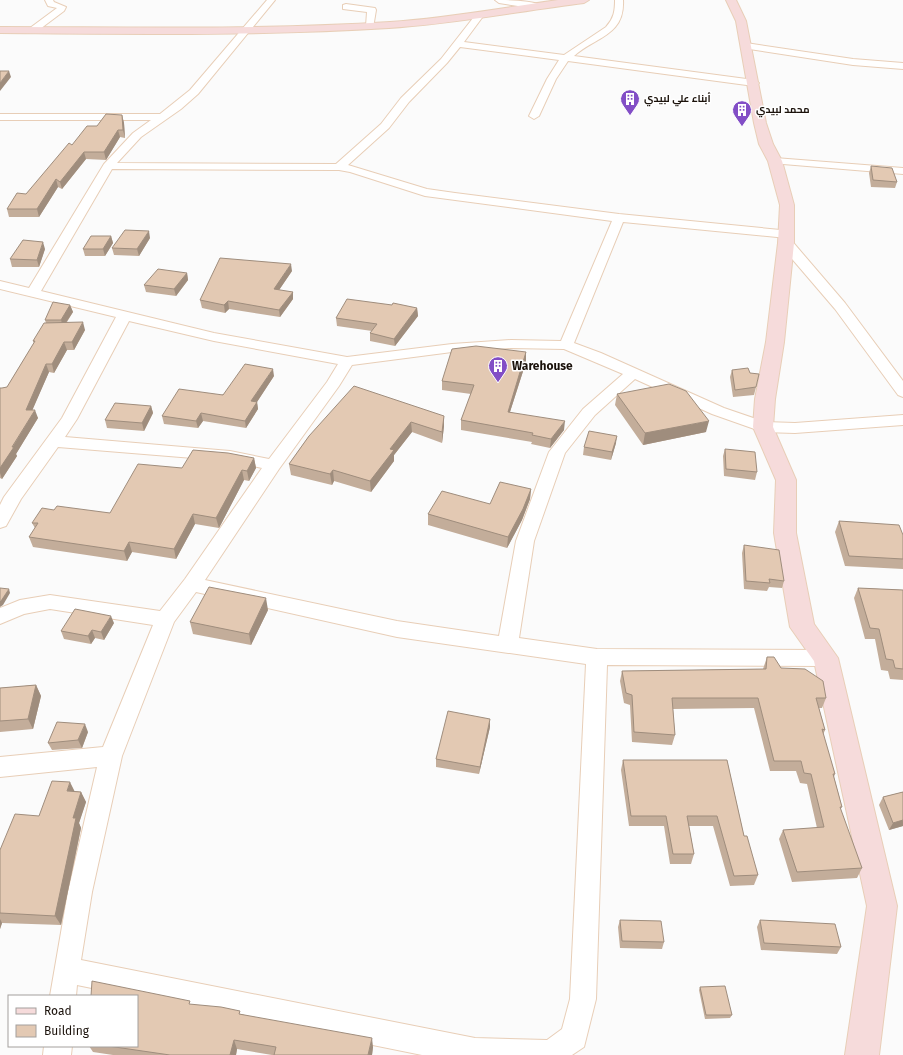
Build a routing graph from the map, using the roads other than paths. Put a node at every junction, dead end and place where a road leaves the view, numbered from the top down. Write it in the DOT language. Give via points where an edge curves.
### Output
graph roads {
  1 [pos="48,0"];
  2 [pos="271,0"];
  3 [pos="499,0"];
  4 [pos="584,0"];
  5 [pos="619,0"];
  6 [pos="731,0"];
  7 [pos="538,6"];
  8 [pos="346,7"];
  9 [pos="480,15"];
  10 [pos="370,26"];
  11 [pos="246,29"];
  12 [pos="0,30"];
  13 [pos="33,30"];
  14 [pos="458,44"];
  15 [pos="746,46"];
  16 [pos="565,59"];
  17 [pos="903,66"];
  18 [pos="754,83"];
  19 [pos="163,116"];
  20 [pos="534,116"];
  21 [pos="0,117"];
  22 [pos="775,161"];
  23 [pos="108,166"];
  24 [pos="339,167"];
  25 [pos="903,171"];
  26 [pos="619,218"];
  27 [pos="787,239"];
  28 [pos="0,285"];
  29 [pos="33,293"];
  30 [pos="124,316"];
  31 [pos="566,345"];
  32 [pos="348,361"];
  33 [pos="633,373"];
  34 [pos="903,392"];
  35 [pos="903,420"];
  36 [pos="763,427"];
  37 [pos="54,441"];
  38 [pos="273,465"];
  39 [pos="0,522"];
  40 [pos="192,584"];
  41 [pos="0,617"];
  42 [pos="165,619"];
  43 [pos="508,644"];
  44 [pos="597,657"];
  45 [pos="826,658"];
  46 [pos="110,756"];
  47 [pos="0,767"];
  48 [pos="66,970"];
  49 [pos="63,995"];
  50 [pos="863,1055"];
  1 -- 13 [label="street" via="51,4 62,7"];
  2 -- 11 [label="street"];
  3 -- 7 [label="street"];
  4 -- 7 [label="street"];
  5 -- 16 [label="street" via="620,8 616,21 598,39 577,49"];
  6 -- 15 [label="street" via="741,22"];
  7 -- 9 [label="street"];
  8 -- 10 [label="street" via="372,10"];
  9 -- 10 [label="street"];
  9 -- 14 [label="street"];
  10 -- 11 [label="street"];
  11 -- 13 [label="street"];
  11 -- 19 [label="street" via="194,92"];
  12 -- 13 [label="street"];
  14 -- 16 [label="street"];
  14 -- 24 [label="street" via="405,100 385,126"];
  15 -- 17 [label="street" via="854,62"];
  15 -- 18 [label="street"];
  16 -- 18 [label="street"];
  16 -- 20 [label="street" via="548,84"];
  18 -- 22 [label="street" via="760,122 766,144"];
  19 -- 21 [label="street"];
  19 -- 23 [label="street" via="137,135"];
  22 -- 25 [label="street"];
  22 -- 27 [label="street" via="787,205"];
  23 -- 24 [label="street"];
  23 -- 29 [label="street"];
  24 -- 26 [label="street" via="425,192"];
  26 -- 27 [label="street"];
  26 -- 31 [label="street"];
  27 -- 34 [label="street"];
  27 -- 36 [label="street"];
  28 -- 29 [label="street"];
  29 -- 30 [label="street"];
  30 -- 32 [label="street" via="214,337"];
  30 -- 37 [label="street" via="69,419"];
  31 -- 32 [label="street" via="511,344 452,348"];
  31 -- 33 [label="street"];
  32 -- 38 [label="street"];
  33 -- 36 [label="street" via="712,408"];
  33 -- 43 [label="street" via="590,412 557,452 525,541"];
  35 -- 36 [label="street" via="795,428"];
  36 -- 45 [label="street" via="786,480 785,533 802,627"];
  37 -- 38 [label="street" via="230,456"];
  37 -- 39 [label="street" via="13,497"];
  38 -- 40 [label="street"];
  40 -- 42 [label="street"];
  40 -- 43 [label="street" via="396,628"];
  41 -- 42 [label="street" via="20,607 50,602"];
  42 -- 46 [label="street"];
  43 -- 44 [label="street"];
  44 -- 45 [label="street"];
  44 -- 48 [label="street" via="583,999 574,1037 551,1054 475,1052"];
  45 -- 50 [label="street" via="882,906"];
  46 -- 47 [label="street"];
  46 -- 48 [label="street"];
  48 -- 49 [label="street"];
}
